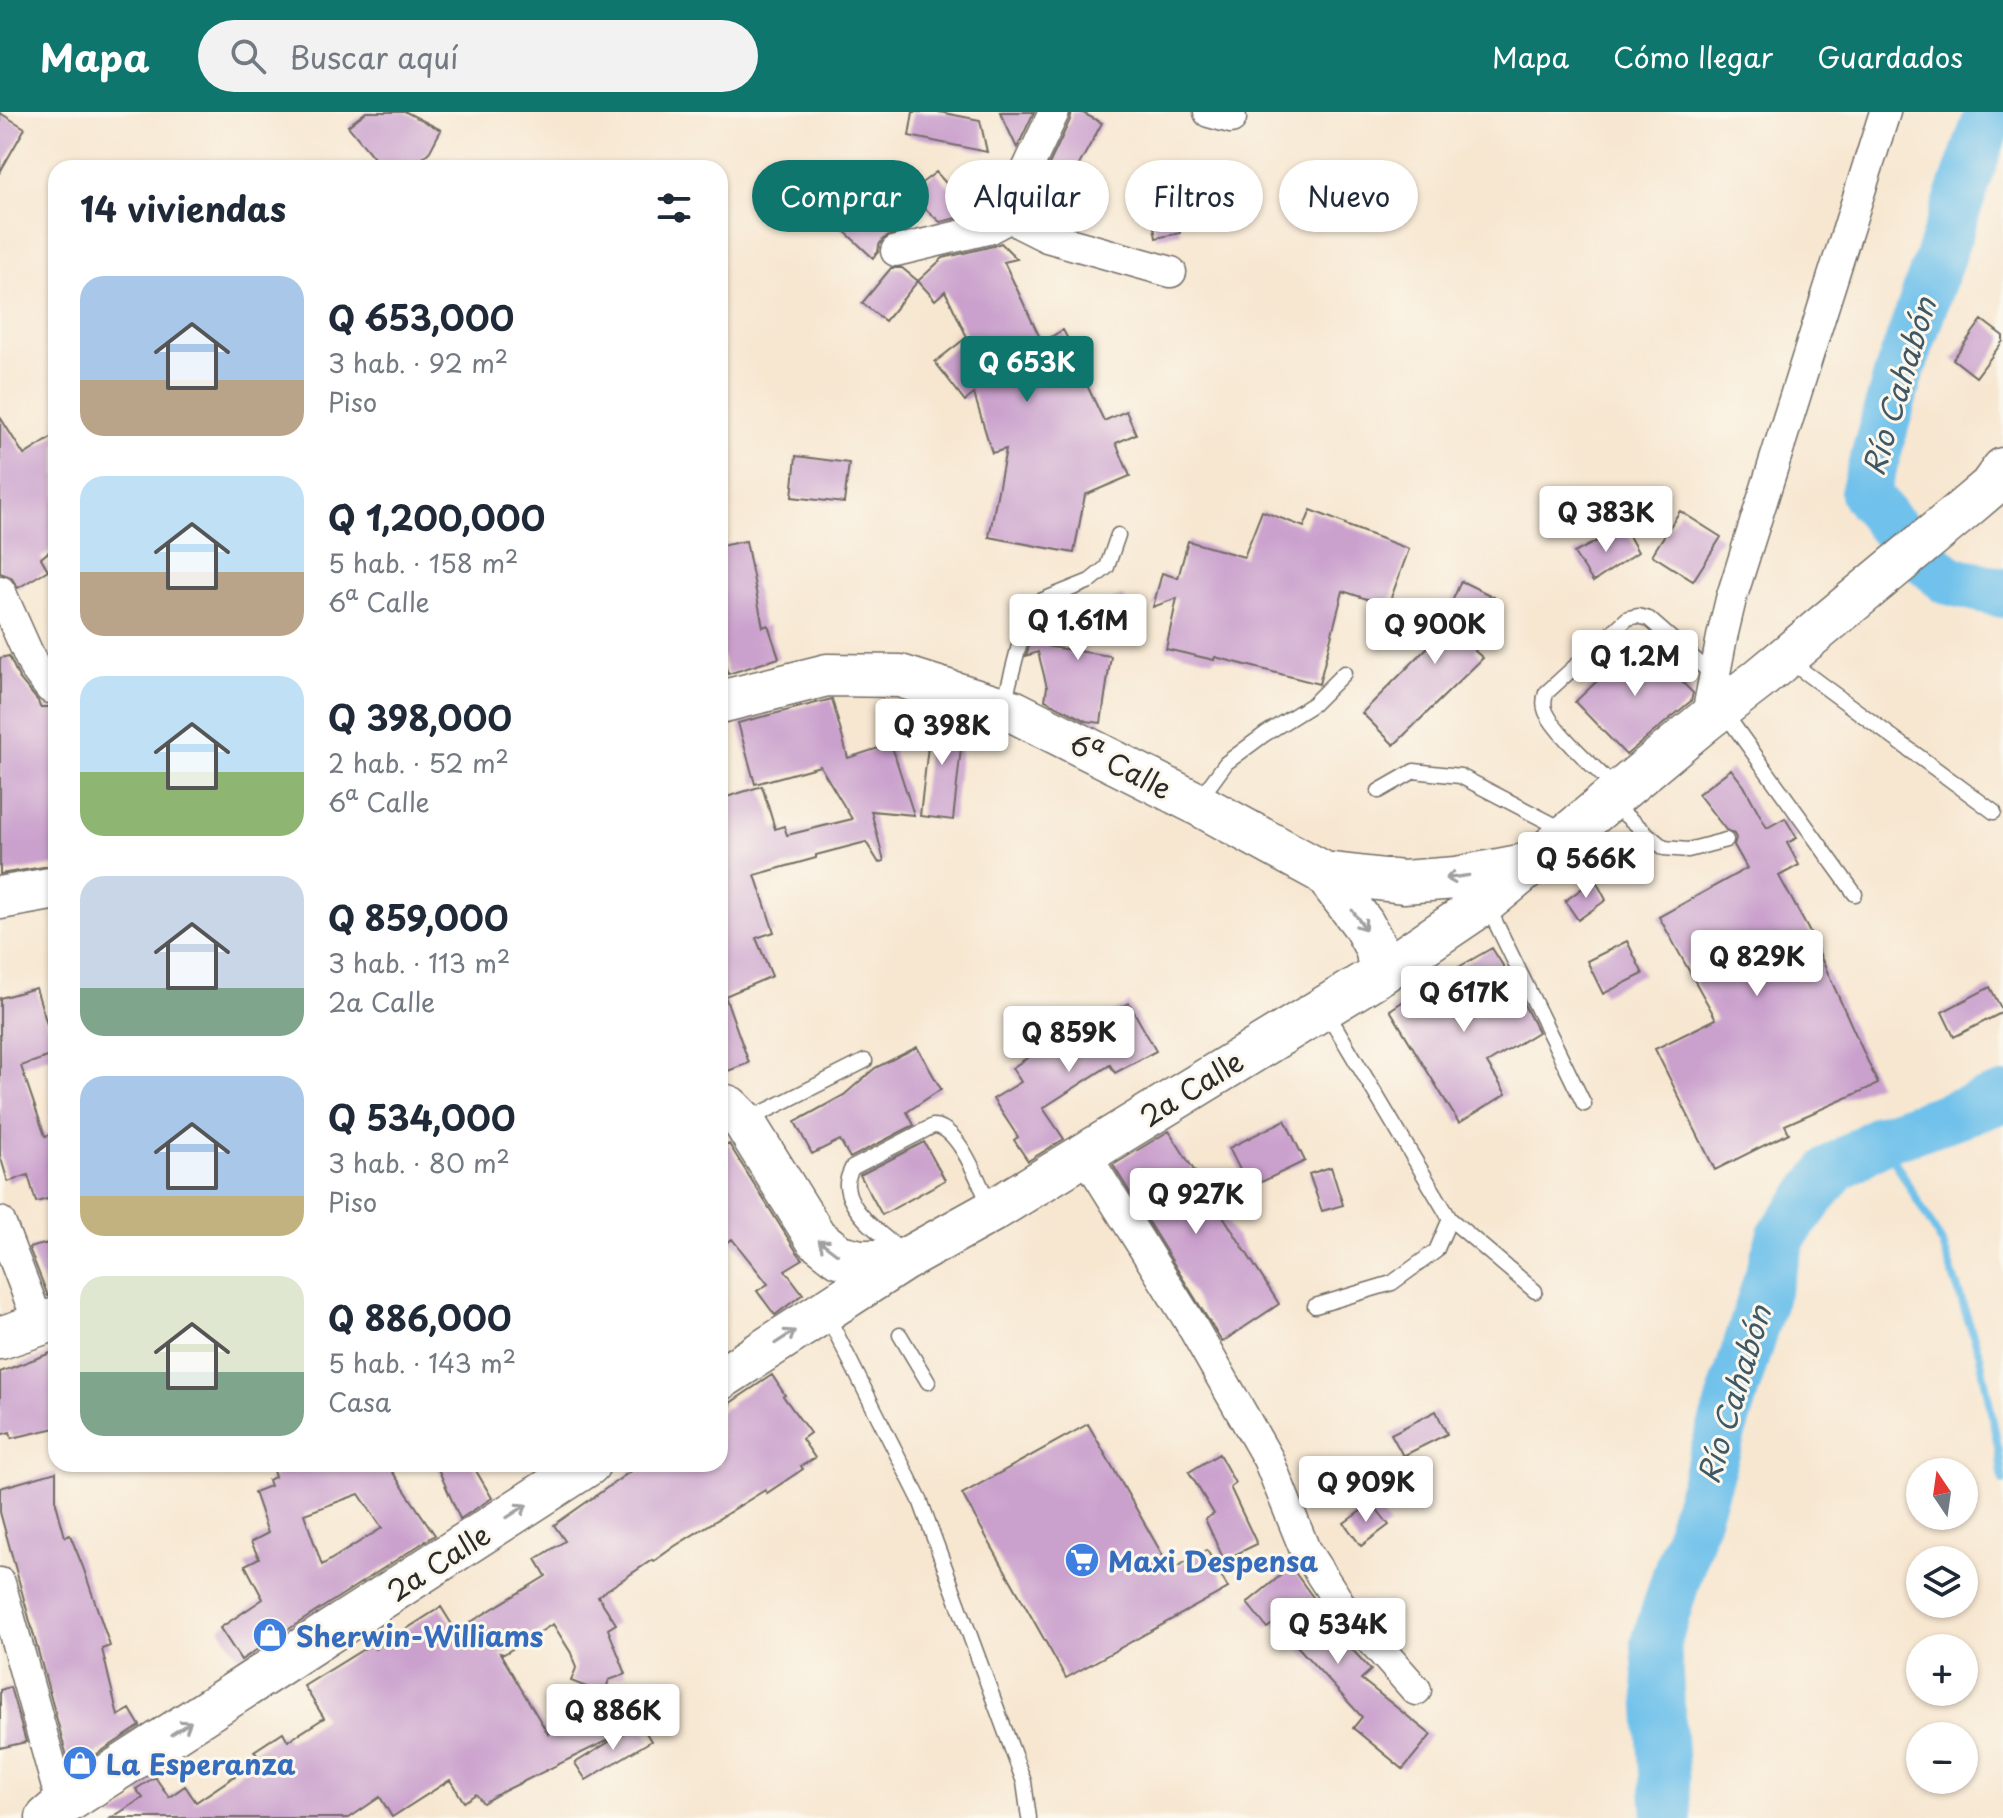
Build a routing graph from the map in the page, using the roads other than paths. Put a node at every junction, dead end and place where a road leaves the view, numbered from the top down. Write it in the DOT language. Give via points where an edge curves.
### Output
graph roads {
  1 [pos="1054,112"];
  2 [pos="1885,112"];
  3 [pos="1032,160"];
  4 [pos="975,232"];
  5 [pos="1037,232"];
  6 [pos="896,251"];
  7 [pos="1171,272"];
  8 [pos="1990,490"];
  9 [pos="1118,535"];
  10 [pos="0,591"];
  11 [pos="1785,657"];
  12 [pos="1344,673"];
  13 [pos="48,685"];
  14 [pos="728,700"];
  15 [pos="1714,702"];
  16 [pos="1003,708"];
  17 [pos="1379,791"];
  18 [pos="1614,796"];
  19 [pos="1196,803"];
  20 [pos="1994,812"];
  21 [pos="1570,833"];
  22 [pos="1726,840"];
  23 [pos="1534,863"];
  24 [pos="1324,873"];
  25 [pos="48,889"];
  26 [pos="1855,894"];
  27 [pos="0,898"];
  28 [pos="1486,902"];
  29 [pos="1381,973"];
  30 [pos="1324,1007"];
  31 [pos="865,1061"];
  32 [pos="1584,1104"];
  33 [pos="732,1113"];
  34 [pos="1085,1154"];
  35 [pos="992,1211"];
  36 [pos="1450,1219"];
  37 [pos="0,1222"];
  38 [pos="906,1259"];
  39 [pos="1535,1291"];
  40 [pos="1315,1306"];
  41 [pos="825,1311"];
  42 [pos="47,1321"];
  43 [pos="900,1335"];
  44 [pos="0,1338"];
  45 [pos="728,1374"];
  46 [pos="928,1382"];
  47 [pos="577,1472"];
  48 [pos="0,1583"];
  49 [pos="1416,1690"];
  50 [pos="54,1812"];
  51 [pos="1029,1818"];
  1 -- 3 [label="street"];
  2 -- 15 [label="street" via="1731,599"];
  4 -- 6 [label="street"];
  5 -- 7 [label="street"];
  8 -- 11 [label="main road, 2a Calle"];
  9 -- 16 [label="lane" via="1107,567 1028,611"];
  10 -- 13 [label="street" via="34,667"];
  11 -- 15 [label="main road, 2a Calle"];
  11 -- 20 [label="lane"];
  12 -- 19 [label="lane" via="1313,704 1226,763"];
  14 -- 16 [label="main road, 6ª Calle" via="827,675 900,676"];
  15 -- 18 [label="main road, 2a Calle"];
  15 -- 18 [label="lane" via="1649,619 1638,616 1628,618 1546,693 1546,712"];
  15 -- 26 [label="lane"];
  16 -- 19 [label="main road, 6ª Calle"];
  17 -- 21 [label="lane" via="1414,771 1460,776"];
  18 -- 21 [label="main road, 2a Calle"];
  18 -- 22 [label="lane" via="1664,848 1688,850"];
  19 -- 24 [label="main road, 6ª Calle"];
  21 -- 23 [label="main road, 2a Calle"];
  23 -- 24 [label="main road, 6ª Calle, one-way" via="1403,882"];
  23 -- 28 [label="main road, 2a Calle"];
  24 -- 29 [label="main road, 6ª Calle, one-way" via="1363,924"];
  25 -- 27 [label="main road"];
  28 -- 29 [label="main road, 2a Calle"];
  28 -- 32 [label="lane"];
  29 -- 30 [label="main road, 2a Calle"];
  30 -- 34 [label="main road, 2a Calle"];
  30 -- 36 [label="lane"];
  31 -- 33 [label="lane"];
  38 -- 33 [label="main road, one-way" via="860,1261 839,1256 816,1238"];
  34 -- 35 [label="main road, 2a Calle"];
  34 -- 49 [label="street" via="1268,1459 1305,1550 1340,1604"];
  35 -- 38 [label="main road, 2a Calle"];
  35 -- 38 [label="lane" via="962,1148 940,1126 852,1168 846,1183 851,1202"];
  36 -- 39 [label="lane"];
  36 -- 40 [label="lane" via="1436,1251 1392,1283"];
  37 -- 42 [label="street"];
  38 -- 41 [label="main road, 2a Calle"];
  45 -- 41 [label="main road, 2a Calle, one-way"];
  41 -- 51 [label="lane" via="920,1500 1024,1782"];
  42 -- 44 [label="main road"];
  43 -- 46 [label="lane"];
  50 -- 47 [label="main road, 2a Calle, one-way"];
  48 -- 50 [label="street"];
}
